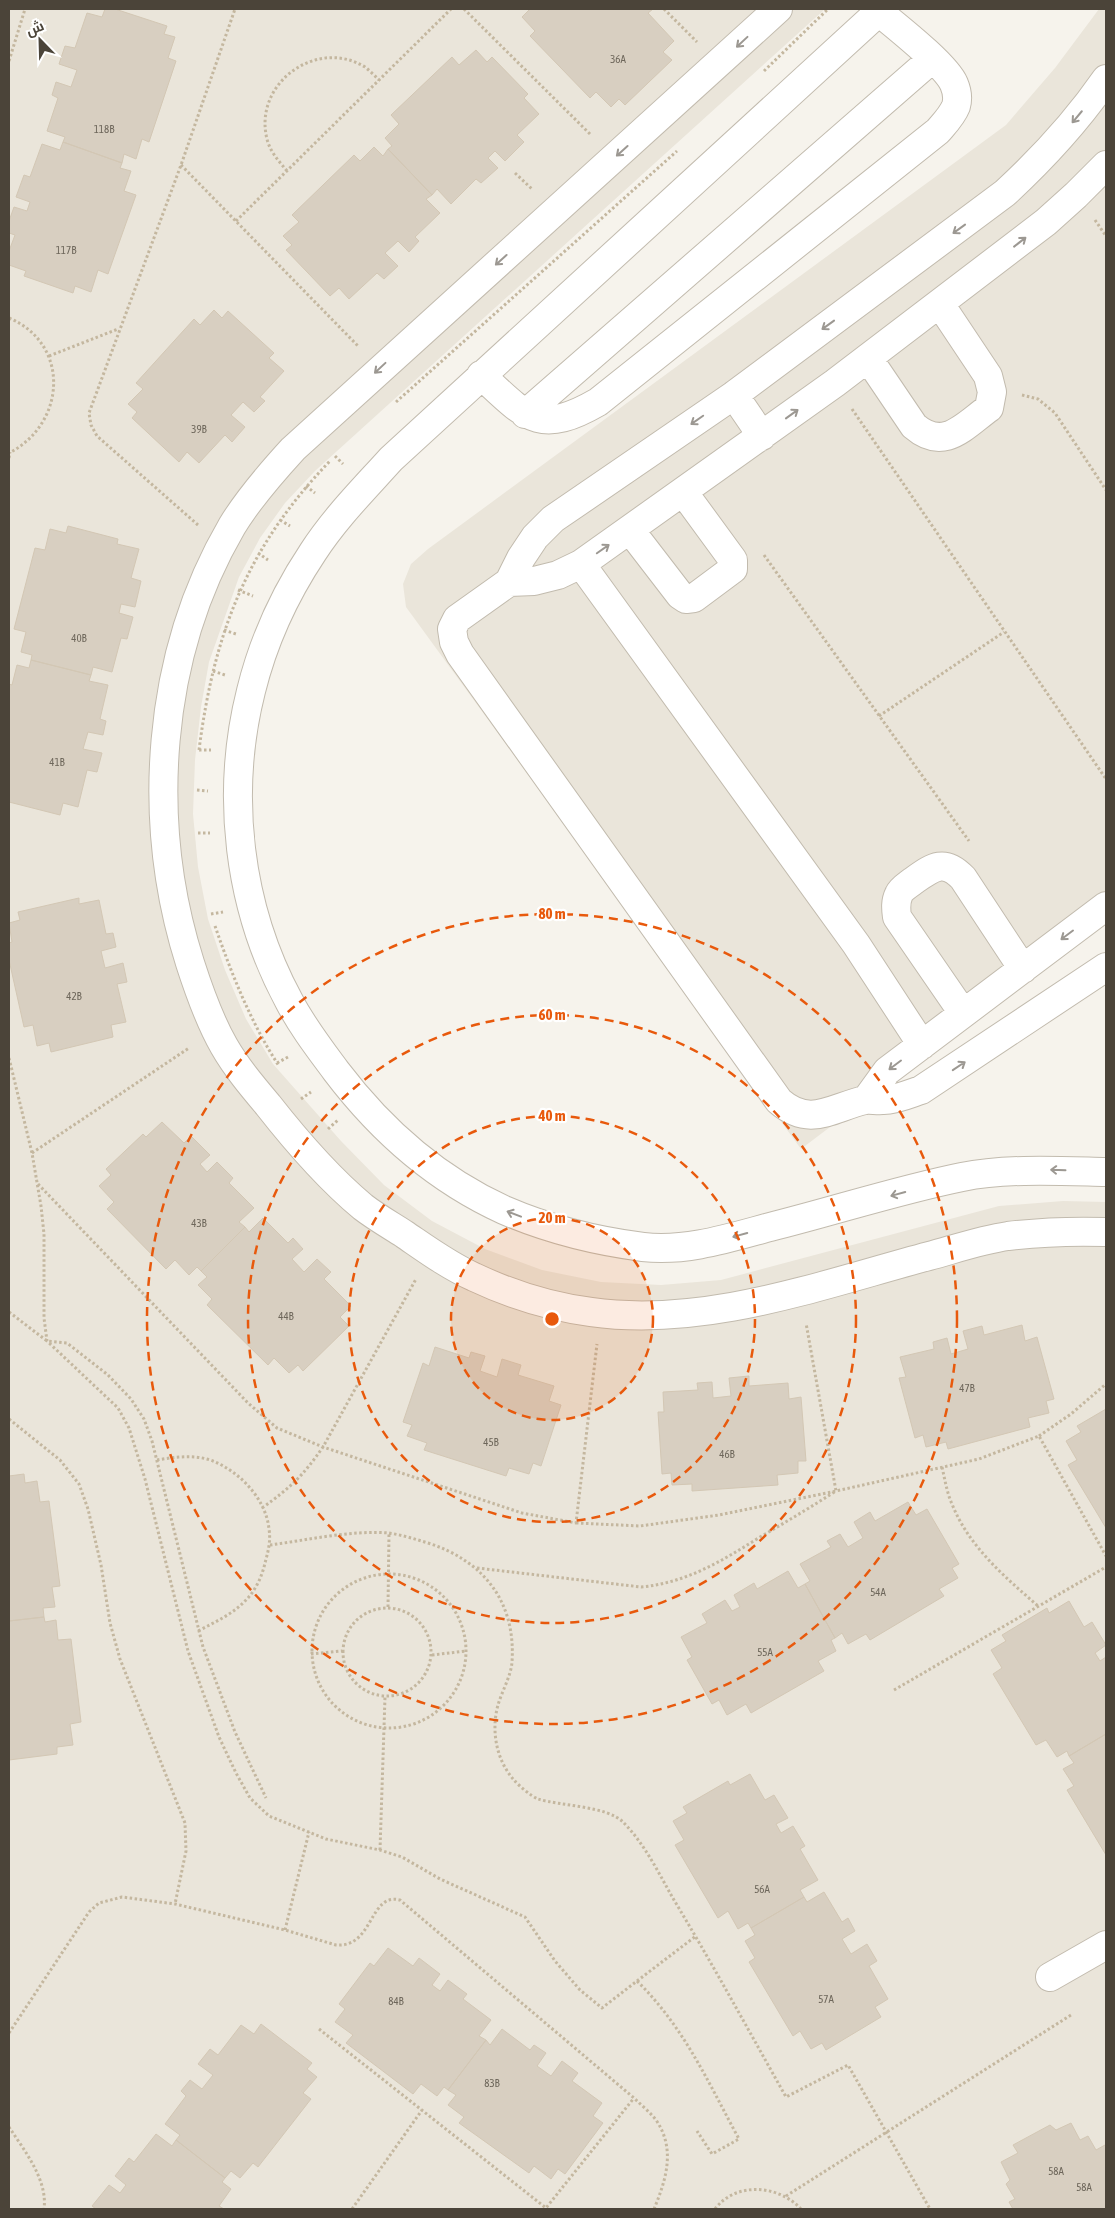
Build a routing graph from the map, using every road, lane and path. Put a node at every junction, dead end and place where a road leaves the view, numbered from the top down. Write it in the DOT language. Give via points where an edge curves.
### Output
graph roads {
  1 [pos="25,9"];
  2 [pos="235,9"];
  3 [pos="451,9"];
  4 [pos="464,9"];
  5 [pos="664,9"];
  6 [pos="778,9"];
  7 [pos="828,9"];
  8 [pos="881,10"];
  9 [pos="932,59"];
  10 [pos="9,61"];
  11 [pos="718,64"];
  12 [pos="763,72"];
  13 [pos="1106,78"];
  14 [pos="379,80"];
  15 [pos="678,150"];
  16 [pos="616,157"];
  17 [pos="181,165"];
  18 [pos="1106,167"];
  19 [pos="287,171"];
  20 [pos="642,182"];
  21 [pos="666,209"];
  22 [pos="236,221"];
  23 [pos="940,304"];
  24 [pos="9,318"];
  25 [pos="119,329"];
  26 [pos="402,349"];
  27 [pos="49,356"];
  28 [pos="868,358"];
  29 [pos="380,368"];
  30 [pos="426,375"];
  31 [pos="481,376"];
  32 [pos="835,384"];
  33 [pos="734,395"];
  34 [pos="992,400"];
  35 [pos="450,403"];
  36 [pos="389,408"];
  37 [pos="525,414"];
  38 [pos="762,436"];
  39 [pos="341,450"];
  40 [pos="9,452"];
  41 [pos="335,456"];
  42 [pos="9,458"];
  43 [pos="343,464"];
  44 [pos="306,486"];
  45 [pos="1106,490"];
  46 [pos="315,493"];
  47 [pos="684,493"];
  48 [pos="280,520"];
  49 [pos="290,526"];
  50 [pos="630,530"];
  51 [pos="221,546"];
  52 [pos="759,548"];
  53 [pos="258,553"];
  54 [pos="268,560"];
  55 [pos="581,564"];
  56 [pos="207,576"];
  57 [pos="509,582"];
  58 [pos="239,590"];
  59 [pos="281,609"];
  60 [pos="224,630"];
  61 [pos="1004,632"];
  62 [pos="239,635"];
  63 [pos="213,671"];
  64 [pos="228,675"];
  65 [pos="204,710"];
  66 [pos="212,712"];
  67 [pos="879,716"];
  68 [pos="199,750"];
  69 [pos="214,750"];
  70 [pos="198,758"];
  71 [pos="1106,779"];
  72 [pos="197,782"];
  73 [pos="197,790"];
  74 [pos="210,791"];
  75 [pos="197,799"];
  76 [pos="198,825"];
  77 [pos="211,832"];
  78 [pos="198,833"];
  79 [pos="199,841"];
  80 [pos="971,845"];
  81 [pos="209,906"];
  82 [pos="1106,906"];
  83 [pos="223,912"];
  84 [pos="211,914"];
  85 [pos="1106,967"];
  86 [pos="1023,968"];
  87 [pos="963,1013"];
  88 [pos="264,1027"];
  89 [pos="216,1030"];
  90 [pos="258,1030"];
  91 [pos="922,1045"];
  92 [pos="288,1056"];
  93 [pos="9,1058"];
  94 [pos="277,1062"];
  95 [pos="282,1070"];
  96 [pos="296,1092"];
  97 [pos="311,1092"];
  98 [pos="300,1099"];
  99 [pos="866,1100"];
  100 [pos="359,1102"];
  101 [pos="306,1105"];
  102 [pos="322,1124"];
  103 [pos="327,1130"];
  104 [pos="333,1136"];
  105 [pos="304,1150"];
  106 [pos="32,1153"];
  107 [pos="1106,1172"];
  108 [pos="37,1183"];
  109 [pos="1106,1232"];
  110 [pos="429,1251"];
  111 [pos="800,1290"];
  112 [pos="9,1312"];
  113 [pos="601,1314"];
  114 [pos="47,1341"];
  115 [pos="1106,1384"];
  116 [pos="9,1418"];
  117 [pos="1039,1436"];
  118 [pos="323,1448"];
  119 [pos="156,1460"];
  120 [pos="942,1467"];
  121 [pos="836,1491"];
  122 [pos="262,1508"];
  123 [pos="576,1523"];
  124 [pos="389,1534"];
  125 [pos="270,1545"];
  126 [pos="1106,1556"];
  127 [pos="476,1567"];
  128 [pos="1106,1567"];
  129 [pos="388,1574"];
  130 [pos="1038,1606"];
  131 [pos="388,1607"];
  132 [pos="198,1631"];
  133 [pos="342,1651"];
  134 [pos="466,1651"];
  135 [pos="311,1654"];
  136 [pos="432,1655"];
  137 [pos="894,1690"];
  138 [pos="385,1697"];
  139 [pos="384,1728"];
  140 [pos="266,1798"];
  141 [pos="309,1832"];
  142 [pos="380,1850"];
  143 [pos="175,1904"];
  144 [pos="285,1930"];
  145 [pos="696,1936"];
  146 [pos="1106,1945"];
  147 [pos="1050,1977"];
  148 [pos="637,1981"];
  149 [pos="1071,2015"];
  150 [pos="318,2029"];
  151 [pos="9,2033"];
  152 [pos="634,2098"];
  153 [pos="422,2110"];
  154 [pos="9,2127"];
  155 [pos="697,2131"];
  156 [pos="887,2132"];
  157 [pos="786,2196"];
  158 [pos="44,2209"];
  159 [pos="352,2209"];
  160 [pos="654,2209"];
  161 [pos="715,2209"];
  162 [pos="801,2209"];
  163 [pos="930,2209"];
  1 -- 10 [label="path"];
  2 -- 17 [label="path"];
  3 -- 14 [label="path"];
  4 -- 16 [label="path"];
  5 -- 11 [label="path"];
  6 -- 11 [label="street, one-way"];
  7 -- 12 [label="path"];
  8 -- 9 [label="street"];
  8 -- 21 [label="street"];
  9 -- 37 [label="street"];
  9 -- 37 [label="street" via="954,82 957,94 956,106 938,131 598,402 560,420 544,420"];
  11 -- 16 [label="street, one-way"];
  13 -- 33 [label="street, one-way" via="1042,159 1005,194"];
  14 -- 19 [label="path"];
  14 -- 19 [label="path" via="365,67 347,60 328,58 309,61 284,77 268,100 265,120 267,139 274,156"];
  15 -- 20 [label="path"];
  16 -- 20 [label="path"];
  16 -- 26 [label="street, one-way"];
  17 -- 22 [label="path"];
  17 -- 25 [label="path"];
  23 -- 18 [label="street, one-way" via="1046,222"];
  19 -- 22 [label="path"];
  20 -- 21 [label="path"];
  20 -- 30 [label="path"];
  21 -- 31 [label="street"];
  22 -- 29 [label="path"];
  23 -- 28 [label="street"];
  23 -- 34 [label="street" via="988,376"];
  24 -- 27 [label="path" via="37,337"];
  25 -- 27 [label="path"];
  25 -- 51 [label="path" via="89,413 96,436"];
  26 -- 29 [label="street"];
  26 -- 30 [label="path"];
  27 -- 40 [label="path" via="54,378 47,415 29,440"];
  28 -- 32 [label="street"];
  28 -- 34 [label="street" via="914,426 930,436 950,436 989,408"];
  29 -- 51 [label="street, one-way" via="293,449 261,484"];
  30 -- 35 [label="path"];
  30 -- 36 [label="path"];
  31 -- 35 [label="street"];
  31 -- 37 [label="street"];
  38 -- 32 [label="street, one-way"];
  32 -- 61 [label="path"];
  33 -- 38 [label="street"];
  33 -- 57 [label="street, one-way" via="553,519 535,537"];
  34 -- 45 [label="path" via="1022,395 1038,399 1055,413"];
  35 -- 59 [label="street" via="391,459 347,507 312,553"];
  38 -- 47 [label="street"];
  39 -- 41 [label="path"];
  40 -- 42 [label="path"];
  41 -- 43 [label="path"];
  41 -- 44 [label="path"];
  44 -- 46 [label="path"];
  44 -- 48 [label="path"];
  47 -- 50 [label="street"];
  47 -- 50 [label="street" via="734,565 694,598 686,599 680,595"];
  48 -- 49 [label="path"];
  48 -- 53 [label="path"];
  55 -- 50 [label="street, one-way"];
  51 -- 56 [label="street"];
  52 -- 67 [label="path"];
  53 -- 54 [label="path"];
  53 -- 58 [label="path"];
  55 -- 57 [label="street" via="558,575"];
  55 -- 91 [label="street" via="856,944"];
  56 -- 58 [label="path"];
  56 -- 89 [label="street" via="180,655 164,758 163,814 169,879 178,927"];
  57 -- 99 [label="street" via="458,619 452,629 460,654 778,1101 793,1111 810,1116"];
  58 -- 59 [label="path"];
  58 -- 60 [label="path"];
  59 -- 100 [label="street" via="251,690 241,743 238,816 244,868 250,902 266,952 289,1001 317,1046"];
  60 -- 62 [label="path"];
  60 -- 63 [label="path"];
  61 -- 67 [label="path"];
  61 -- 71 [label="path"];
  63 -- 64 [label="path"];
  63 -- 65 [label="path"];
  65 -- 66 [label="path"];
  65 -- 68 [label="path"];
  67 -- 80 [label="path"];
  68 -- 69 [label="path"];
  68 -- 70 [label="path"];
  72 -- 73 [label="path"];
  73 -- 74 [label="path"];
  73 -- 75 [label="path"];
  76 -- 78 [label="path"];
  77 -- 78 [label="path"];
  78 -- 79 [label="path"];
  81 -- 84 [label="path"];
  82 -- 86 [label="street, one-way"];
  83 -- 84 [label="path"];
  84 -- 90 [label="path"];
  99 -- 85 [label="street, one-way" via="885,1100 921,1090"];
  86 -- 87 [label="street"];
  86 -- 87 [label="street" via="954,868 942,865 929,869 900,891 897,917"];
  87 -- 91 [label="street"];
  88 -- 90 [label="path"];
  89 -- 105 [label="street" via="248,1081"];
  89 -- 106 [label="path"];
  90 -- 94 [label="path"];
  91 -- 99 [label="street, one-way" via="887,1071"];
  92 -- 94 [label="path"];
  93 -- 106 [label="path"];
  94 -- 95 [label="path"];
  96 -- 98 [label="path"];
  97 -- 98 [label="path"];
  98 -- 101 [label="path"];
  100 -- 103 [label="path"];
  107 -- 100 [label="street, one-way" via="1043,1170 965,1176 703,1245 647,1248 585,1237 502,1209 417,1157"];
  102 -- 103 [label="path"];
  103 -- 104 [label="path"];
  103 -- 105 [label="path"];
  105 -- 110 [label="street" via="364,1208"];
  106 -- 108 [label="path"];
  108 -- 114 [label="path" via="44,1234"];
  108 -- 118 [label="path" via="248,1403 277,1428"];
  109 -- 111 [label="street" via="1064,1231 1004,1236"];
  110 -- 113 [label="street" via="473,1277 563,1308"];
  110 -- 118 [label="path" via="414,1285"];
  111 -- 113 [label="street" via="726,1310 661,1316"];
  111 -- 121 [label="path"];
  112 -- 114 [label="path"];
  113 -- 123 [label="path"];
  114 -- 119 [label="path" via="67,1343 108,1375 131,1399 144,1419"];
  114 -- 141 [label="path" via="118,1408 129,1428 145,1478 188,1652 236,1773 250,1798 269,1816"];
  115 -- 117 [label="path"];
  116 -- 143 [label="path" via="60,1460 78,1484 88,1510 120,1659 185,1823 186,1851"];
  117 -- 120 [label="path" via="979,1459"];
  117 -- 126 [label="path"];
  118 -- 122 [label="path" via="288,1490"];
  118 -- 123 [label="path" via="522,1513"];
  119 -- 122 [label="path" via="185,1456 212,1460 237,1474 252,1489"];
  119 -- 132 [label="path"];
  120 -- 121 [label="path"];
  120 -- 130 [label="path" via="952,1505 971,1539 996,1568"];
  121 -- 123 [label="path" via="719,1515 640,1526"];
  121 -- 127 [label="path" via="712,1567 661,1586 641,1587"];
  122 -- 125 [label="path" via="269,1528"];
  124 -- 125 [label="path" via="361,1533"];
  124 -- 127 [label="path" via="411,1537 450,1550"];
  124 -- 129 [label="path"];
  125 -- 132 [label="path" via="262,1576 247,1600 225,1617"];
  127 -- 145 [label="path" via="495,1588 512,1633 512,1665 498,1707 494,1737 513,1779 536,1798 598,1810 621,1820 638,1839"];
  128 -- 130 [label="path"];
  129 -- 131 [label="path"];
  129 -- 134 [label="path" via="406,1575 437,1590 459,1617"];
  129 -- 135 [label="path" via="370,1576 339,1591 318,1620 312,1636"];
  130 -- 137 [label="path"];
  131 -- 133 [label="path" via="361,1616 345,1637"];
  131 -- 136 [label="path" via="402,1610 419,1622 430,1640"];
  132 -- 140 [label="path" via="234,1732"];
  133 -- 135 [label="path"];
  133 -- 138 [label="path" via="350,1677 359,1687"];
  134 -- 136 [label="path"];
  134 -- 139 [label="path" via="458,1686 448,1701 419,1722 402,1728"];
  135 -- 139 [label="path" via="314,1673 333,1706 365,1725"];
  136 -- 138 [label="path" via="422,1680 399,1695"];
  138 -- 139 [label="path"];
  139 -- 142 [label="path"];
  141 -- 142 [label="path" via="326,1839"];
  141 -- 144 [label="path"];
  142 -- 148 [label="path" via="402,1857 524,1917 580,1990 602,2008"];
  143 -- 144 [label="path"];
  143 -- 151 [label="path" via="122,1897 99,1903 65,1946"];
  144 -- 152 [label="path" via="344,1946 360,1937 382,1903 394,1898 400,1900"];
  145 -- 148 [label="path"];
  145 -- 156 [label="path" via="786,2097 848,2066"];
  146 -- 147 [label="street"];
  148 -- 155 [label="path" via="677,2027 739,2139 712,2154"];
  149 -- 156 [label="path"];
  150 -- 153 [label="path"];
  152 -- 153 [label="path" via="546,2208"];
  152 -- 160 [label="path" via="656,2120 664,2137 669,2162"];
  153 -- 159 [label="path"];
  154 -- 158 [label="path" via="39,2180"];
  156 -- 157 [label="path"];
  156 -- 163 [label="path"];
  157 -- 161 [label="path" via="769,2190 751,2190 733,2195"];
  157 -- 162 [label="path"];
}
